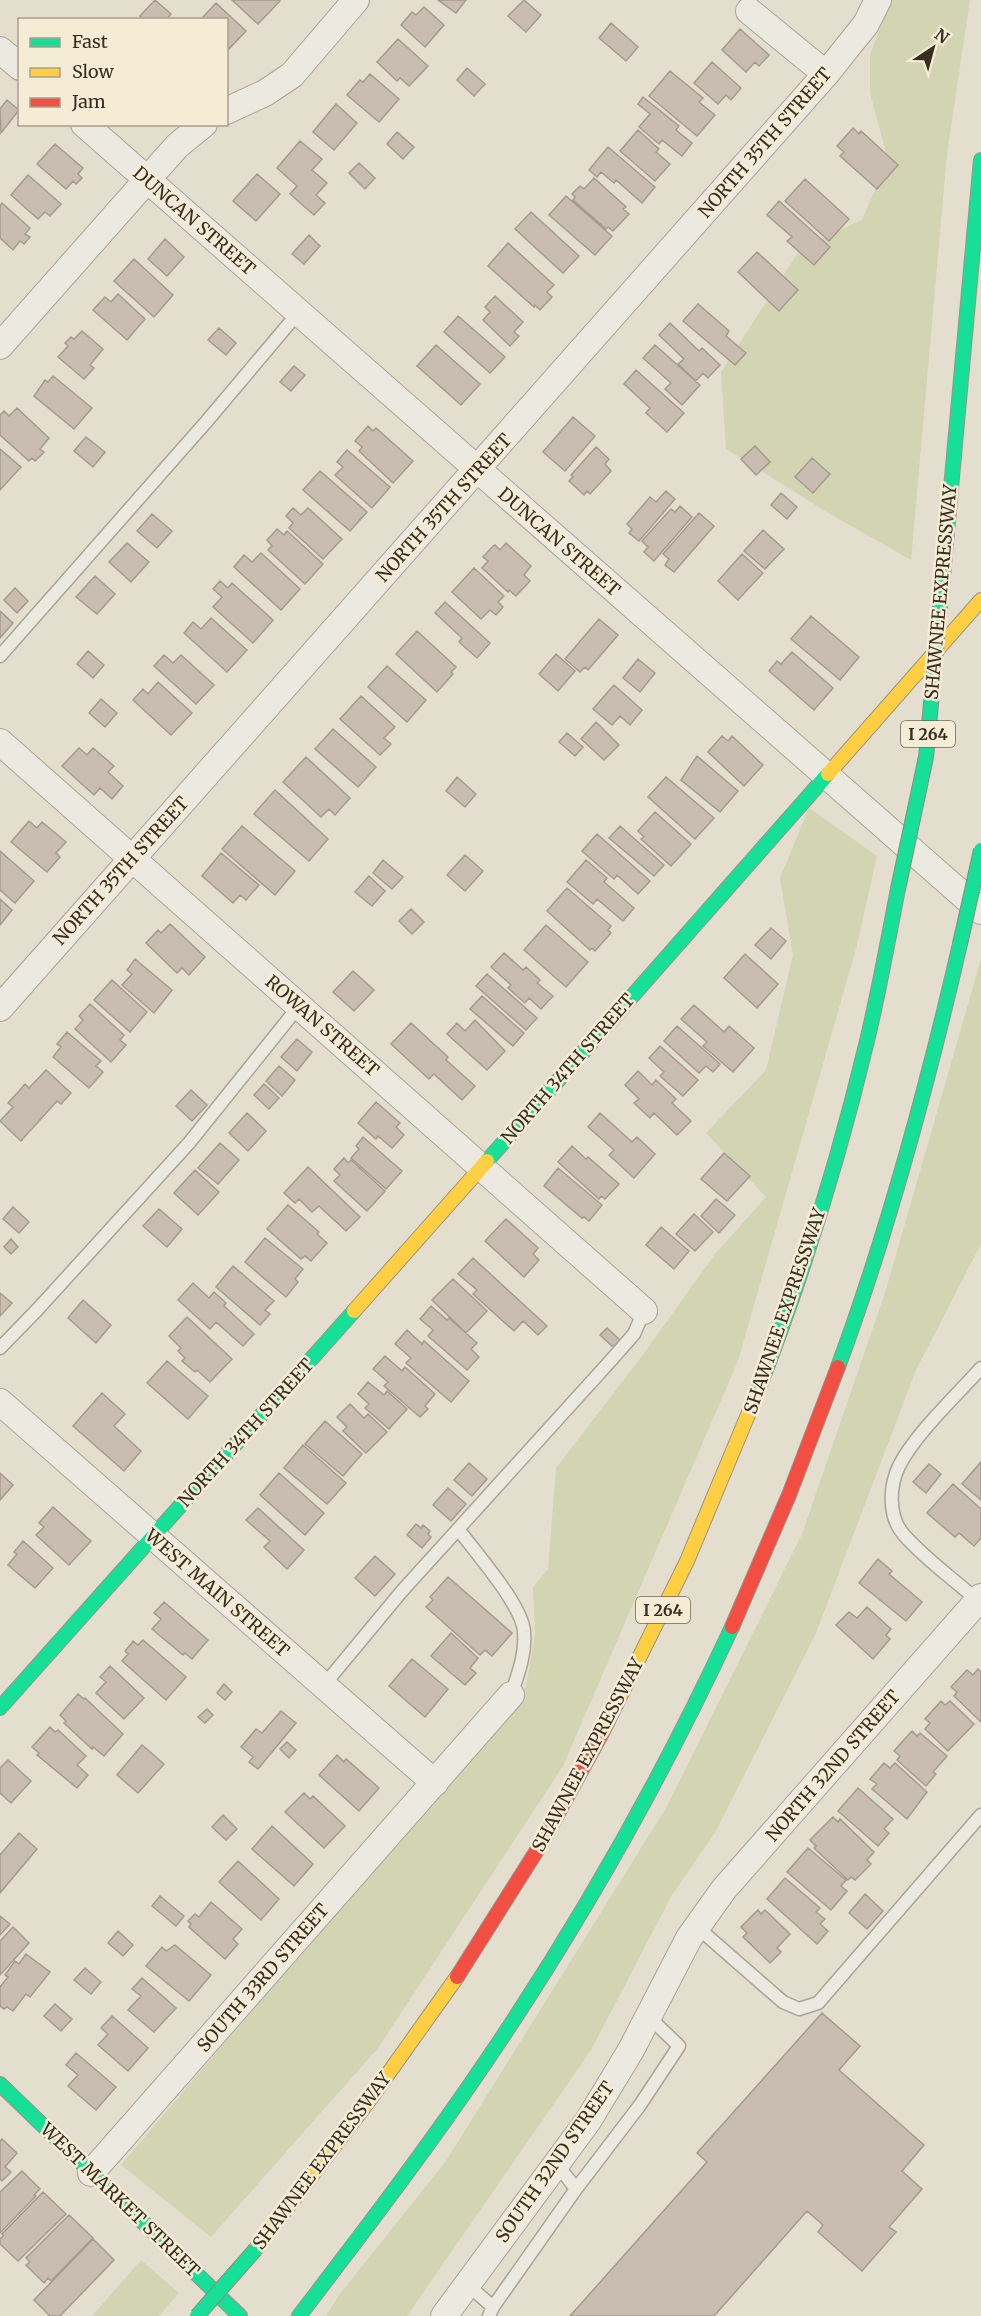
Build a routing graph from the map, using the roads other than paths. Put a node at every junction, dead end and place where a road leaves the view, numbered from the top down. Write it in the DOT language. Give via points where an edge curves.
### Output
graph roads {
  1 [pos="356,0"];
  2 [pos="878,0"];
  3 [pos="749,11"];
  4 [pos="0,50"];
  5 [pos="18,65"];
  6 [pos="826,74"];
  7 [pos="228,110"];
  8 [pos="86,126"];
  9 [pos="202,126"];
  10 [pos="981,160"];
  11 [pos="147,180"];
  12 [pos="298,313"];
  13 [pos="0,346"];
  14 [pos="477,470"];
  15 [pos="981,600"];
  16 [pos="0,656"];
  17 [pos="0,742"];
  18 [pos="826,776"];
  19 [pos="981,850"];
  20 [pos="132,859"];
  21 [pos="981,911"];
  22 [pos="299,1006"];
  23 [pos="0,1008"];
  24 [pos="482,1167"];
  25 [pos="644,1311"];
  26 [pos="0,1348"];
  27 [pos="981,1368"];
  28 [pos="0,1402"];
  29 [pos="459,1530"];
  30 [pos="154,1537"];
  31 [pos="980,1601"];
  32 [pos="324,1685"];
  33 [pos="512,1695"];
  34 [pos="0,1708"];
  35 [pos="435,1783"];
  36 [pos="981,1815"];
  37 [pos="693,1932"];
  38 [pos="648,2016"];
  39 [pos="0,2084"];
  40 [pos="557,2163"];
  41 [pos="91,2173"];
  42 [pos="576,2189"];
  43 [pos="468,2284"];
  44 [pos="491,2312"];
  45 [pos="197,2316"];
  46 [pos="240,2316"];
  47 [pos="298,2316"];
  48 [pos="444,2316"];
  1 -- 7 [label="street" via="292,75"];
  2 -- 6 [label="street, NORTH 35TH STREET" via="866,24"];
  3 -- 6 [label="street"];
  4 -- 5 [label="street"];
  6 -- 14 [label="street, NORTH 35TH STREET"];
  8 -- 11 [label="street, DUNCAN STREET"];
  9 -- 11 [label="street" via="177,146"];
  10 -- 45 [label="main road, SHAWNEE EXPRESSWAY / I 264, bridge" via="926,757 862,1061 821,1208 786,1314 709,1513 612,1714 540,1846 468,1960 343,2137 255,2250"];
  11 -- 12 [label="street, DUNCAN STREET"];
  11 -- 13 [label="street"];
  12 -- 14 [label="street, DUNCAN STREET"];
  12 -- 16 [label="lane"];
  14 -- 18 [label="street, DUNCAN STREET"];
  14 -- 20 [label="street, NORTH 35TH STREET"];
  15 -- 18 [label="main road, NORTH 34TH STREET"];
  17 -- 20 [label="street, ROWAN STREET"];
  18 -- 21 [label="street, DUNCAN STREET"];
  18 -- 24 [label="main road, NORTH 34TH STREET"];
  19 -- 47 [label="main road, bridge" via="931,1070 891,1212 836,1374 769,1541 700,1692 583,1908 514,2019 439,2129"];
  20 -- 22 [label="street, ROWAN STREET"];
  20 -- 23 [label="street, NORTH 35TH STREET"];
  22 -- 24 [label="street, ROWAN STREET"];
  22 -- 26 [label="lane" via="189,1143"];
  24 -- 25 [label="street, ROWAN STREET"];
  24 -- 30 [label="main road, NORTH 34TH STREET"];
  25 -- 29 [label="lane" via="633,1334 613,1358"];
  27 -- 31 [label="lane" via="917,1439 899,1466 891,1508 902,1533"];
  28 -- 30 [label="street, WEST MAIN STREET"];
  29 -- 32 [label="lane"];
  29 -- 33 [label="lane" via="516,1609 525,1629 523,1660"];
  30 -- 32 [label="street, WEST MAIN STREET"];
  30 -- 34 [label="main road, NORTH 34TH STREET"];
  31 -- 37 [label="street, NORTH 32ND STREET" via="724,1889"];
  32 -- 35 [label="street, WEST MAIN STREET"];
  33 -- 35 [label="street, SOUTH 33RD STREET"];
  35 -- 41 [label="street, SOUTH 33RD STREET"];
  36 -- 37 [label="lane" via="818,2003 799,2009 783,2002"];
  37 -- 38 [label="street, SOUTH 32ND STREET"];
  38 -- 40 [label="street, SOUTH 32ND STREET" via="588,2121"];
  38 -- 42 [label="lane" via="680,2046"];
  39 -- 41 [label="main road, WEST MARKET STREET"];
  40 -- 42 [label="lane"];
  40 -- 43 [label="street, SOUTH 32ND STREET"];
  41 -- 46 [label="main road, WEST MARKET STREET"];
  42 -- 44 [label="lane"];
  43 -- 44 [label="lane"];
  43 -- 48 [label="street, SOUTH 32ND STREET"];
}
